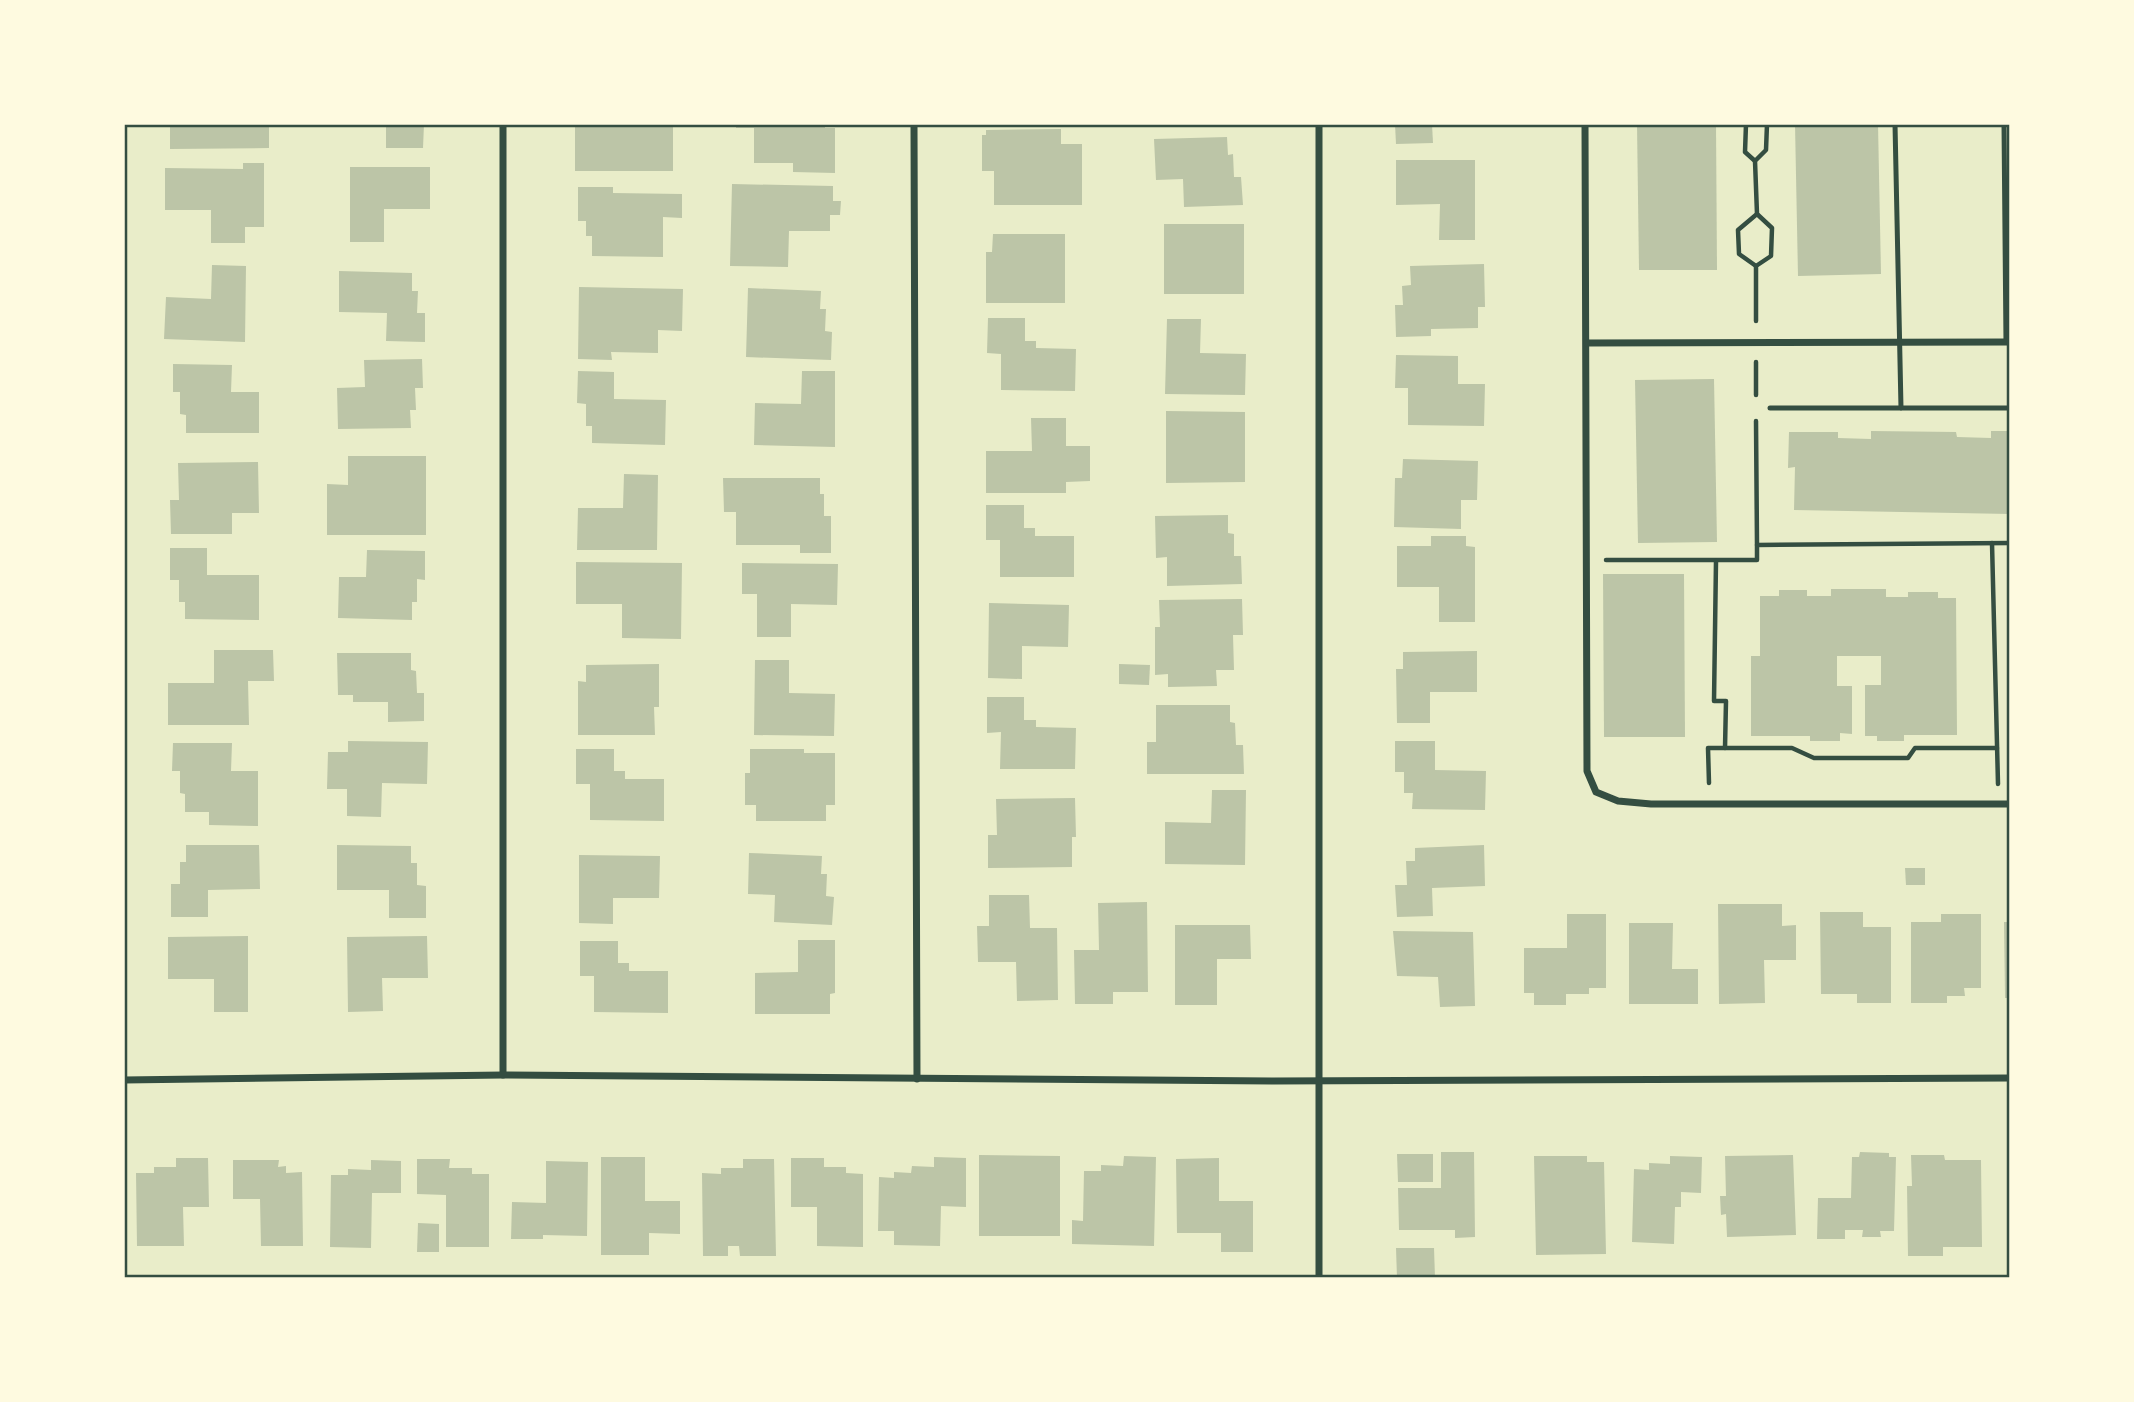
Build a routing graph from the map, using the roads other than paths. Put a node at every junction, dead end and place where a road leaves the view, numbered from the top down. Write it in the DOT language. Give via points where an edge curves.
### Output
graph roads {
  1 [pos="503,124"];
  2 [pos="914,124"];
  3 [pos="1319,124"];
  4 [pos="1586,124"];
  5 [pos="1895,124"];
  6 [pos="2004,124"];
  7 [pos="1900,342"];
  8 [pos="2008,342"];
  9 [pos="1587,343"];
  10 [pos="1770,408"];
  11 [pos="1901,408"];
  12 [pos="2010,408"];
  13 [pos="2010,804"];
  14 [pos="503,1074"];
  15 [pos="2010,1078"];
  16 [pos="917,1079"];
  17 [pos="124,1080"];
  18 [pos="1319,1081"];
  19 [pos="1320,1278"];
  1 -- 14 [label="street"];
  2 -- 16 [label="street"];
  3 -- 18 [label="street"];
  4 -- 9 [label="street"];
  5 -- 7 [label="lane"];
  6 -- 8 [label="lane"];
  7 -- 8 [label="street"];
  7 -- 9 [label="street"];
  7 -- 11 [label="lane"];
  9 -- 13 [label="street" via="1587,771 1596,792 1618,801 1710,804"];
  10 -- 11 [label="lane"];
  11 -- 12 [label="lane"];
  14 -- 16 [label="street"];
  14 -- 17 [label="street"];
  15 -- 18 [label="street"];
  16 -- 18 [label="street"];
  18 -- 19 [label="street"];
}
